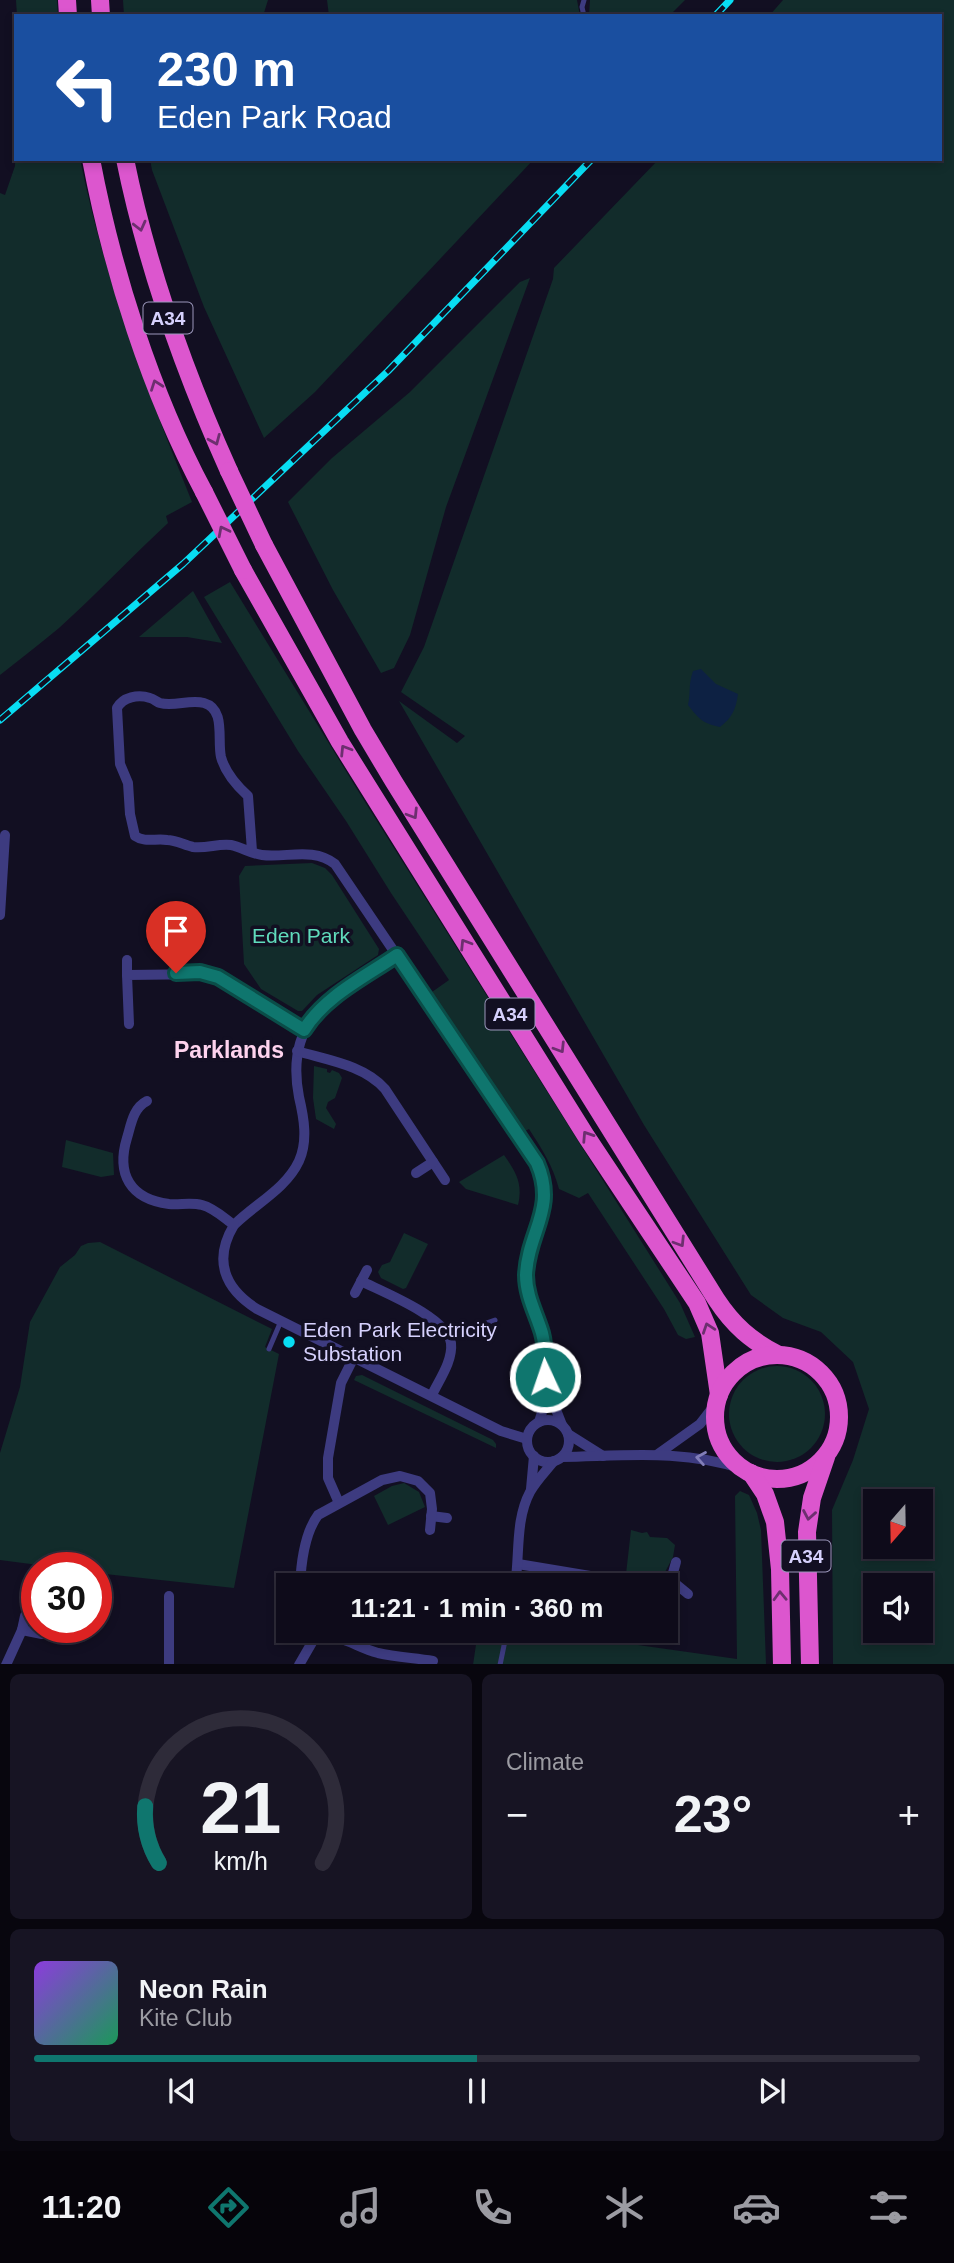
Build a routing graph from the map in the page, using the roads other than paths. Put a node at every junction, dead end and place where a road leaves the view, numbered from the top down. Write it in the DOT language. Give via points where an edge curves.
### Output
graph roads {
  1 [pos="91,161"];
  2 [pos="125,161"];
  3 [pos="5,835"];
  4 [pos="252,851"];
  5 [pos="0,915"];
  6 [pos="397,955"];
  7 [pos="127,960"];
  8 [pos="127,975"];
  9 [pos="129,1024"];
  10 [pos="304,1030"];
  11 [pos="297,1051"];
  12 [pos="147,1101"];
  13 [pos="433,1162"];
  14 [pos="416,1173"];
  15 [pos="445,1180"];
  16 [pos="234,1225"];
  17 [pos="367,1270"];
  18 [pos="361,1281"];
  19 [pos="355,1293"];
  20 [pos="495,1320"];
  21 [pos="281,1321"];
  22 [pos="449,1336"];
  23 [pos="270,1349"];
  24 [pos="779,1355"];
  25 [pos="354,1357"];
  26 [pos="546,1392"];
  27 [pos="432,1395"];
  28 [pos="718,1398"];
  29 [pos="539,1422"];
  30 [pos="565,1429"];
  31 [pos="527,1438"];
  32 [pos="829,1450"];
  33 [pos="658,1454"];
  34 [pos="534,1456"];
  35 [pos="603,1456"];
  36 [pos="558,1459"];
  37 [pos="747,1471"];
  38 [pos="531,1489"];
  39 [pos="339,1503"];
  40 [pos="431,1517"];
  41 [pos="447,1518"];
  42 [pos="430,1530"];
  43 [pos="676,1562"];
  44 [pos="518,1564"];
  45 [pos="302,1573"];
  46 [pos="517,1573"];
  47 [pos="572,1573"];
  48 [pos="673,1573"];
  49 [pos="678,1586"];
  50 [pos="688,1594"];
  51 [pos="170,1595"];
  52 [pos="21,1632"];
  53 [pos="308,1643"];
  54 [pos="352,1643"];
  55 [pos="504,1643"];
  56 [pos="414,1661"];
  57 [pos="433,1661"];
  58 [pos="6,1664"];
  59 [pos="169,1664"];
  60 [pos="299,1664"];
  61 [pos="500,1664"];
  62 [pos="782,1664"];
  63 [pos="810,1664"];
  28 -- 1 [label="highway, A34, one-way, bridge" via="710,1333 697,1303 586,1136 340,742 187,461 140,340"];
  2 -- 24 [label="highway, A34, one-way, bridge" via="172,333 229,471 295,603 394,782 727,1317 745,1335"];
  3 -- 5 [label="street"];
  4 -- 4 [label="street" via="232,845 195,847 167,839 143,841 135,836 128,783 120,764 117,708 121,702 149,697 162,703 203,702 213,709 220,726 221,758 236,786 248,796"];
  4 -- 6 [label="street" via="312,854 330,860"];
  6 -- 10 [label="street" via="328,1002"];
  6 -- 26 [label="street" via="541,1172 544,1200 526,1280 544,1343"];
  7 -- 8 [label="street"];
  8 -- 9 [label="street"];
  8 -- 10 [label="street" via="209,974"];
  10 -- 11 [label="street"];
  11 -- 13 [label="street" via="374,1077"];
  11 -- 16 [label="street" via="302,1153 289,1178"];
  12 -- 16 [label="street" via="137,1109 124,1149 126,1179 149,1198 208,1207"];
  13 -- 14 [label="street"];
  13 -- 15 [label="street"];
  16 -- 21 [label="street" via="225,1247 227,1280 247,1302"];
  17 -- 18 [label="street"];
  18 -- 19 [label="street"];
  18 -- 22 [label="street" via="426,1315"];
  20 -- 22 [label="lane"];
  21 -- 23 [label="lane"];
  21 -- 25 [label="street"];
  22 -- 27 [label="street" via="448,1359"];
  24 -- 28 [label="highway" via="757,1358 739,1368"];
  24 -- 32 [label="highway, A34" via="802,1360 831,1387 838,1428"];
  25 -- 27 [label="street"];
  25 -- 39 [label="street" via="341,1383 328,1458 328,1478"];
  26 -- 29 [label="street"];
  26 -- 30 [label="street"];
  27 -- 31 [label="street"];
  28 -- 33 [label="street" via="700,1424"];
  28 -- 37 [label="highway, A34" via="719,1440"];
  29 -- 30 [label="street" via="551,1420"];
  29 -- 31 [label="street"];
  30 -- 35 [label="street"];
  30 -- 36 [label="street" via="568,1447"];
  31 -- 34 [label="street"];
  32 -- 37 [label="highway" via="797,1475 769,1478"];
  32 -- 63 [label="highway, A34, one-way" via="812,1498 807,1532"];
  33 -- 35 [label="street"];
  37 -- 33 [label="street, one-way" via="700,1458"];
  34 -- 36 [label="street" via="543,1461"];
  34 -- 38 [label="street"];
  35 -- 36 [label="street"];
  36 -- 38 [label="street"];
  62 -- 37 [label="highway, A34, one-way" via="775,1522 765,1494"];
  38 -- 44 [label="street" via="520,1524"];
  39 -- 40 [label="street" via="382,1480 400,1476 418,1481 430,1493"];
  39 -- 45 [label="street" via="312,1525"];
  40 -- 41 [label="street"];
  40 -- 42 [label="street"];
  43 -- 48 [label="street"];
  44 -- 46 [label="street"];
  44 -- 47 [label="street"];
  49 -- 50 [label="street"];
  51 -- 59 [label="street"];
  52 -- 58 [label="street"];
  53 -- 60 [label="street"];
  54 -- 56 [label="street"];
  55 -- 61 [label="lane"];
  56 -- 57 [label="street"];
}
